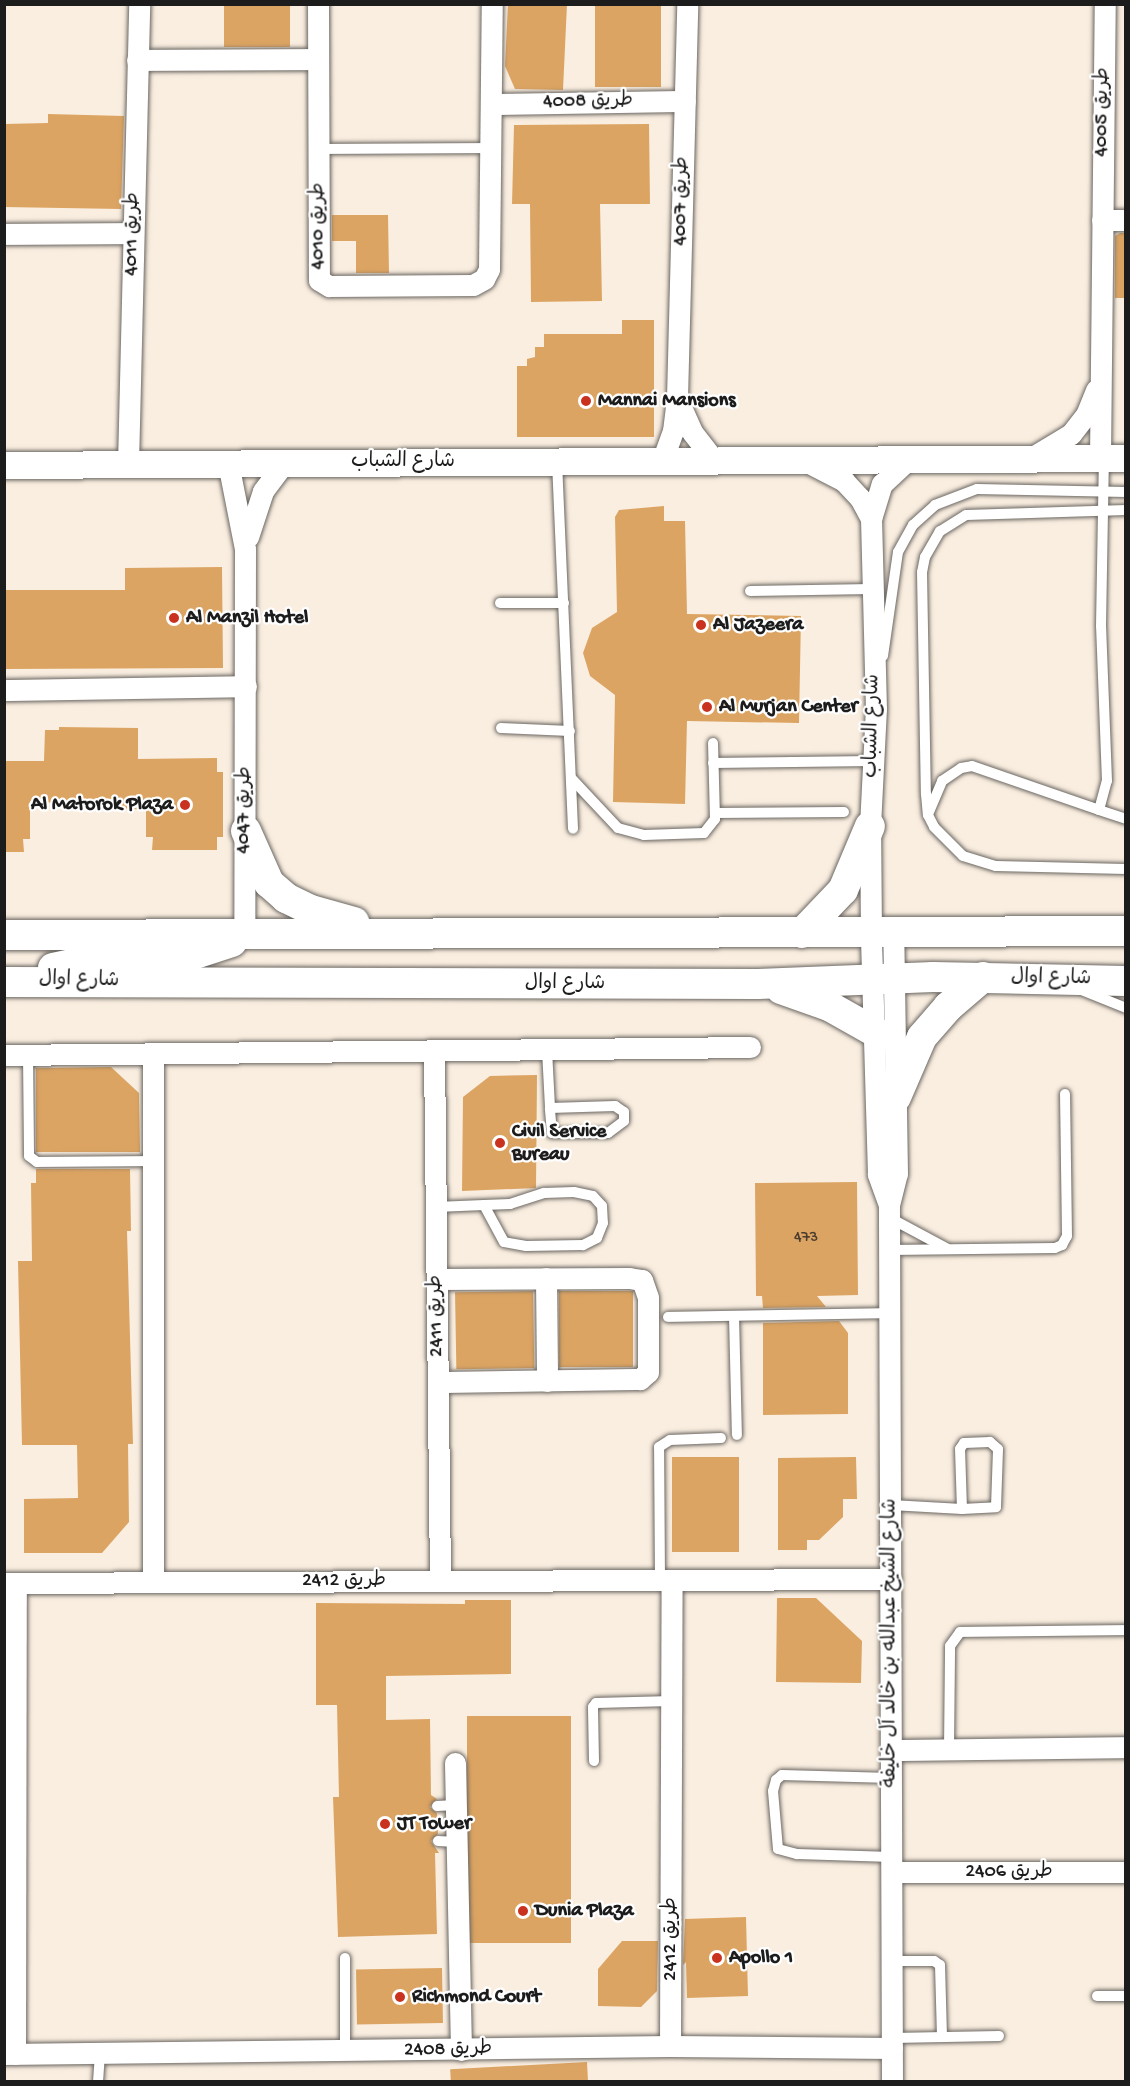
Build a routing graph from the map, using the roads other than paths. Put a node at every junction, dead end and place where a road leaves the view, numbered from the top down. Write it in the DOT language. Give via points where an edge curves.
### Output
graph roads {
  1 [pos="139,4"];
  2 [pos="318,4"];
  3 [pos="492,4"];
  4 [pos="687,4"];
  5 [pos="1105,4"];
  6 [pos="318,59"];
  7 [pos="137,60"];
  8 [pos="685,101"];
  9 [pos="491,104"];
  10 [pos="492,148"];
  11 [pos="319,149"];
  12 [pos="1102,220"];
  13 [pos="1125,220"];
  14 [pos="134,233"];
  15 [pos="4,234"];
  16 [pos="1101,369"];
  17 [pos="677,398"];
  18 [pos="1110,458"];
  19 [pos="909,459"];
  20 [pos="1029,459"];
  21 [pos="802,460"];
  22 [pos="662,461"];
  23 [pos="714,461"];
  24 [pos="557,462"];
  25 [pos="284,463"];
  26 [pos="128,464"];
  27 [pos="228,464"];
  28 [pos="4,465"];
  29 [pos="1106,492"];
  30 [pos="1125,492"];
  31 [pos="1125,510"];
  32 [pos="1105,511"];
  33 [pos="871,519"];
  34 [pos="245,549"];
  35 [pos="872,589"];
  36 [pos="750,591"];
  37 [pos="500,603"];
  38 [pos="564,603"];
  39 [pos="246,686"];
  40 [pos="4,690"];
  41 [pos="876,709"];
  42 [pos="501,728"];
  43 [pos="570,731"];
  44 [pos="713,743"];
  45 [pos="873,761"];
  46 [pos="713,763"];
  47 [pos="572,779"];
  48 [pos="1099,810"];
  49 [pos="715,813"];
  50 [pos="928,815"];
  51 [pos="857,819"];
  52 [pos="1125,819"];
  53 [pos="573,829"];
  54 [pos="246,831"];
  55 [pos="1125,869"];
  56 [pos="1114,927"];
  57 [pos="389,931"];
  58 [pos="882,932"];
  59 [pos="243,933"];
  60 [pos="802,933"];
  61 [pos="4,935"];
  62 [pos="983,977"];
  63 [pos="884,978"];
  64 [pos="1060,979"];
  65 [pos="19,981"];
  66 [pos="1125,981"];
  67 [pos="758,984"];
  68 [pos="1125,1008"];
  69 [pos="877,1034"];
  70 [pos="750,1047"];
  71 [pos="547,1050"];
  72 [pos="434,1051"];
  73 [pos="153,1053"];
  74 [pos="4,1055"];
  75 [pos="28,1055"];
  76 [pos="1065,1094"];
  77 [pos="896,1097"];
  78 [pos="550,1108"];
  79 [pos="153,1161"];
  80 [pos="484,1205"];
  81 [pos="436,1207"];
  82 [pos="890,1212"];
  83 [pos="949,1250"];
  84 [pos="890,1251"];
  85 [pos="546,1278"];
  86 [pos="437,1279"];
  87 [pos="890,1313"];
  88 [pos="734,1316"];
  89 [pos="668,1317"];
  90 [pos="547,1381"];
  91 [pos="438,1382"];
  92 [pos="737,1435"];
  93 [pos="721,1438"];
  94 [pos="891,1505"];
  95 [pos="962,1509"];
  96 [pos="891,1579"];
  97 [pos="666,1580"];
  98 [pos="153,1581"];
  99 [pos="440,1581"];
  100 [pos="10,1583"];
  101 [pos="1125,1630"];
  102 [pos="10,1649"];
  103 [pos="672,1701"];
  104 [pos="1125,1748"];
  105 [pos="949,1749"];
  106 [pos="892,1750"];
  107 [pos="594,1761"];
  108 [pos="455,1763"];
  109 [pos="891,1778"];
  110 [pos="892,1864"];
  111 [pos="1125,1872"];
  112 [pos="345,1958"];
  113 [pos="892,1961"];
  114 [pos="1097,1996"];
  115 [pos="1125,1996"];
  116 [pos="999,2036"];
  117 [pos="942,2037"];
  118 [pos="892,2043"];
  119 [pos="670,2046"];
  120 [pos="460,2049"];
  121 [pos="345,2052"];
  122 [pos="100,2053"];
  123 [pos="10,2054"];
  124 [pos="98,2082"];
  125 [pos="892,2082"];
  1 -- 7 [label="street, طريق 4011"];
  2 -- 6 [label="street, طريق 4010"];
  3 -- 9 [label="street"];
  4 -- 8 [label="street, طريق 4007"];
  5 -- 12 [label="street, طريق 4005"];
  6 -- 7 [label="street"];
  6 -- 11 [label="street, طريق 4010"];
  7 -- 14 [label="street, طريق 4011"];
  8 -- 9 [label="street, طريق 4008"];
  8 -- 17 [label="street, طريق 4007"];
  9 -- 10 [label="street"];
  10 -- 11 [label="lane"];
  10 -- 11 [label="street, طريق 4010" via="489,270 484,279 462,285 329,286 319,280"];
  12 -- 13 [label="street"];
  12 -- 16 [label="street, طريق 4005"];
  14 -- 15 [label="street"];
  14 -- 26 [label="street, طريق 4011"];
  16 -- 18 [label="street, طريق 4005"];
  16 -- 20 [label="street, طريق 4005" via="1086,415 1071,434 1052,449"];
  17 -- 22 [label="street, طريق 4007" via="673,431"];
  17 -- 23 [label="street, طريق 4007" via="692,432"];
  18 -- 20 [label="street, شارع الشباب"];
  18 -- 29 [label="lane"];
  19 -- 20 [label="street, شارع الشباب"];
  19 -- 21 [label="street, شارع الشباب"];
  19 -- 33 [label="street, شارع الشباب" via="882,484"];
  21 -- 23 [label="street, شارع الشباب"];
  21 -- 33 [label="street, شارع الشباب" via="844,481 860,498"];
  22 -- 23 [label="street, شارع الشباب"];
  22 -- 24 [label="street, شارع الشباب"];
  24 -- 25 [label="street, شارع الشباب"];
  24 -- 38 [label="lane"];
  25 -- 27 [label="street, شارع الشباب"];
  25 -- 34 [label="street, طريق 4047" via="263,491"];
  26 -- 27 [label="street, شارع الشباب"];
  26 -- 28 [label="street, شارع الشباب"];
  27 -- 34 [label="street, طريق 4047"];
  29 -- 30 [label="lane"];
  29 -- 32 [label="lane"];
  29 -- 41 [label="lane" via="977,489 948,497 923,514 898,552"];
  31 -- 32 [label="lane"];
  32 -- 48 [label="lane" via="1101,626 1107,781"];
  32 -- 50 [label="lane" via="966,515 940,531 931,543 922,573"];
  33 -- 35 [label="street, شارع الشباب"];
  34 -- 39 [label="street, طريق 4047"];
  35 -- 36 [label="lane"];
  35 -- 41 [label="street, شارع الشباب"];
  37 -- 38 [label="lane"];
  38 -- 43 [label="lane"];
  39 -- 40 [label="street"];
  39 -- 54 [label="street, طريق 4047"];
  41 -- 45 [label="street, شارع الشباب"];
  42 -- 43 [label="lane"];
  43 -- 47 [label="lane"];
  44 -- 46 [label="lane"];
  45 -- 46 [label="lane"];
  45 -- 51 [label="street, شارع الشباب"];
  46 -- 49 [label="lane"];
  47 -- 49 [label="lane" via="607,820 630,833 704,833 713,825"];
  47 -- 53 [label="lane"];
  48 -- 50 [label="lane" via="972,766 961,768 942,781"];
  48 -- 52 [label="lane"];
  49 -- 51 [label="lane"];
  50 -- 55 [label="lane" via="942,838 976,861 996,866"];
  51 -- 58 [label="street, شارع الشباب"];
  51 -- 60 [label="main road" via="843,890"];
  54 -- 57 [label="main road" via="269,883 286,898 311,910"];
  54 -- 59 [label="street, طريق 4047"];
  56 -- 58 [label="main road"];
  57 -- 59 [label="main road"];
  57 -- 60 [label="main road"];
  58 -- 60 [label="main road"];
  58 -- 63 [label="street, شارع الشيخ عبدالله بن خالد آل خليفة"];
  59 -- 61 [label="main road"];
  59 -- 65 [label="main road" via="211,952 65,964"];
  62 -- 63 [label="main road, شارع اوال"];
  62 -- 64 [label="main road, شارع اوال"];
  62 -- 77 [label="main road" via="948,1007 922,1037"];
  63 -- 67 [label="main road, شارع اوال"];
  63 -- 69 [label="street, شارع الشيخ عبدالله بن خالد آل خليفة"];
  63 -- 77 [label="street, شارع الشيخ عبدالله بن خالد آل خليفة"];
  64 -- 66 [label="main road, شارع اوال"];
  64 -- 68 [label="lane"];
  65 -- 67 [label="main road, شارع اوال"];
  67 -- 69 [label="main road" via="828,1006"];
  69 -- 82 [label="street, شارع الشيخ عبدالله بن خالد آل خليفة" via="878,1174"];
  70 -- 71 [label="street"];
  71 -- 72 [label="street"];
  71 -- 78 [label="lane"];
  72 -- 73 [label="street"];
  72 -- 81 [label="street, طريق 2411"];
  73 -- 75 [label="street"];
  73 -- 79 [label="street"];
  74 -- 75 [label="street"];
  75 -- 79 [label="lane" via="29,1156 37,1162"];
  76 -- 83 [label="lane" via="1065,1241 1055,1248"];
  77 -- 82 [label="street, شارع الشيخ عبدالله بن خالد آل خليفة" via="897,1174"];
  78 -- 78 [label="lane" via="615,1106 624,1112 624,1121 608,1133 552,1133"];
  79 -- 98 [label="street"];
  80 -- 80 [label="lane" via="510,1204 544,1193 574,1192 593,1196 602,1206 603,1223 597,1238 583,1245 526,1246 504,1242"];
  80 -- 81 [label="lane"];
  81 -- 86 [label="street, طريق 2411"];
  82 -- 83 [label="lane"];
  82 -- 84 [label="street, شارع الشيخ عبدالله بن خالد آل خليفة"];
  83 -- 84 [label="lane"];
  84 -- 87 [label="street, شارع الشيخ عبدالله بن خالد آل خليفة"];
  85 -- 86 [label="street"];
  85 -- 90 [label="street"];
  85 -- 90 [label="street" via="642,1280 648,1297 648,1372 640,1380"];
  86 -- 91 [label="street, طريق 2411"];
  87 -- 88 [label="lane"];
  87 -- 94 [label="street, شارع الشيخ عبدالله بن خالد آل خليفة"];
  88 -- 89 [label="lane"];
  88 -- 92 [label="lane"];
  90 -- 91 [label="street"];
  91 -- 99 [label="street, طريق 2411"];
  93 -- 97 [label="lane" via="670,1440 659,1448"];
  94 -- 95 [label="lane"];
  94 -- 96 [label="street, شارع الشيخ عبدالله بن خالد آل خليفة"];
  95 -- 95 [label="lane" via="993,1509 998,1503 998,1449 990,1442 964,1443 960,1449"];
  96 -- 97 [label="street, طريق 2412"];
  96 -- 106 [label="street, شارع الشيخ عبدالله بن خالد آل خليفة"];
  97 -- 99 [label="street, طريق 2412"];
  97 -- 103 [label="street, طريق 2412"];
  98 -- 99 [label="street, طريق 2412"];
  98 -- 100 [label="street, طريق 2412"];
  100 -- 102 [label="street, طريق 2412"];
  101 -- 105 [label="lane" via="966,1630 955,1635 950,1646"];
  102 -- 123 [label="street, طريق 2412"];
  103 -- 107 [label="lane" via="596,1704"];
  103 -- 119 [label="street, طريق 2412"];
  104 -- 105 [label="street"];
  105 -- 106 [label="street"];
  106 -- 109 [label="street, شارع الشيخ عبدالله بن خالد آل خليفة"];
  108 -- 120 [label="street" via="446,1806"];
  109 -- 110 [label="street, شارع الشيخ عبدالله بن خالد آل خليفة"];
  109 -- 110 [label="lane" via="782,1775 773,1791 778,1849"];
  110 -- 111 [label="street, طريق 2406"];
  110 -- 113 [label="street, شارع الشيخ عبدالله بن خالد آل خليفة"];
  112 -- 121 [label="lane"];
  113 -- 117 [label="lane" via="934,1961 940,1965"];
  113 -- 118 [label="street, شارع الشيخ عبدالله بن خالد آل خليفة"];
  114 -- 115 [label="lane"];
  116 -- 117 [label="lane"];
  117 -- 118 [label="lane"];
  118 -- 119 [label="street, طريق 2408"];
  118 -- 125 [label="street, شارع الشيخ عبدالله بن خالد آل خليفة"];
  119 -- 120 [label="street, طريق 2408"];
  120 -- 121 [label="street, طريق 2408"];
  121 -- 122 [label="street, طريق 2408"];
  122 -- 123 [label="street, طريق 2408"];
  122 -- 124 [label="lane"];
}
